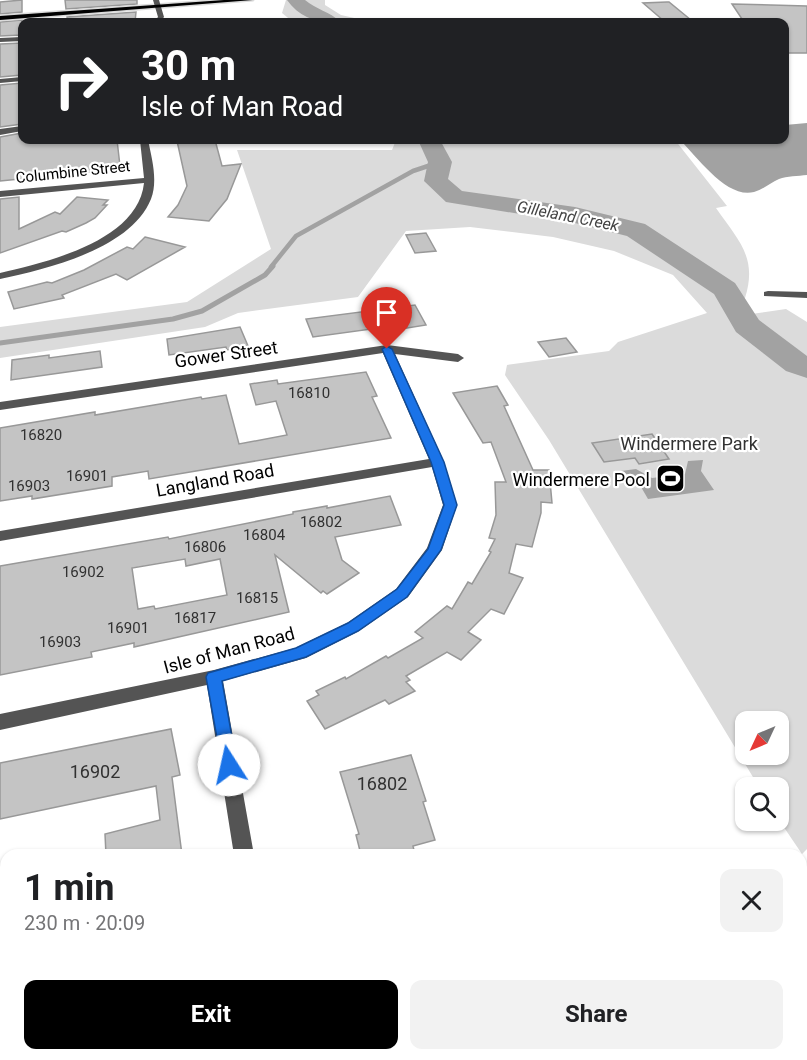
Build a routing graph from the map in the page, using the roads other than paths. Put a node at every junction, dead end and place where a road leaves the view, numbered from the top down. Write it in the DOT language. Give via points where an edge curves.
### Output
graph roads {
  1 [pos="179,0"];
  2 [pos="245,0"];
  3 [pos="250,0"];
  4 [pos="157,3"];
  5 [pos="0,13"];
  6 [pos="0,18"];
  7 [pos="160,18"];
  8 [pos="18,39"];
  9 [pos="0,40"];
  10 [pos="18,79"];
  11 [pos="0,81"];
  12 [pos="18,130"];
  13 [pos="0,132"];
  14 [pos="144,144"];
  15 [pos="149,180"];
  16 [pos="0,194"];
  17 [pos="0,276"];
  18 [pos="768,294"];
  19 [pos="807,295"];
  20 [pos="387,349"];
  21 [pos="458,358"];
  22 [pos="0,406"];
  23 [pos="437,462"];
  24 [pos="0,536"];
  25 [pos="214,677"];
  26 [pos="0,723"];
  27 [pos="243,849"];
  1 -- 4 [label="main road"];
  2 -- 3 [label="main road"];
  2 -- 4 [label="main road"];
  4 -- 5 [label="main road"];
  4 -- 6 [label="main road"];
  4 -- 7 [label="street"];
  8 -- 9 [label="street"];
  10 -- 11 [label="street"];
  12 -- 13 [label="street"];
  14 -- 15 [label="street"];
  15 -- 16 [label="street, Columbine Street"];
  15 -- 17 [label="street" via="146,201 131,221 106,240 34,268"];
  18 -- 19 [label="street"];
  20 -- 21 [label="street, Gower Street"];
  20 -- 22 [label="street, Gower Street"];
  20 -- 23 [label="street, Isle of Man Road"];
  23 -- 24 [label="street, Langland Road"];
  23 -- 25 [label="street, Isle of Man Road" via="450,505 434,550 402,593 353,627 300,653"];
  25 -- 26 [label="street, Isle of Man Road"];
  25 -- 27 [label="street"];
}
